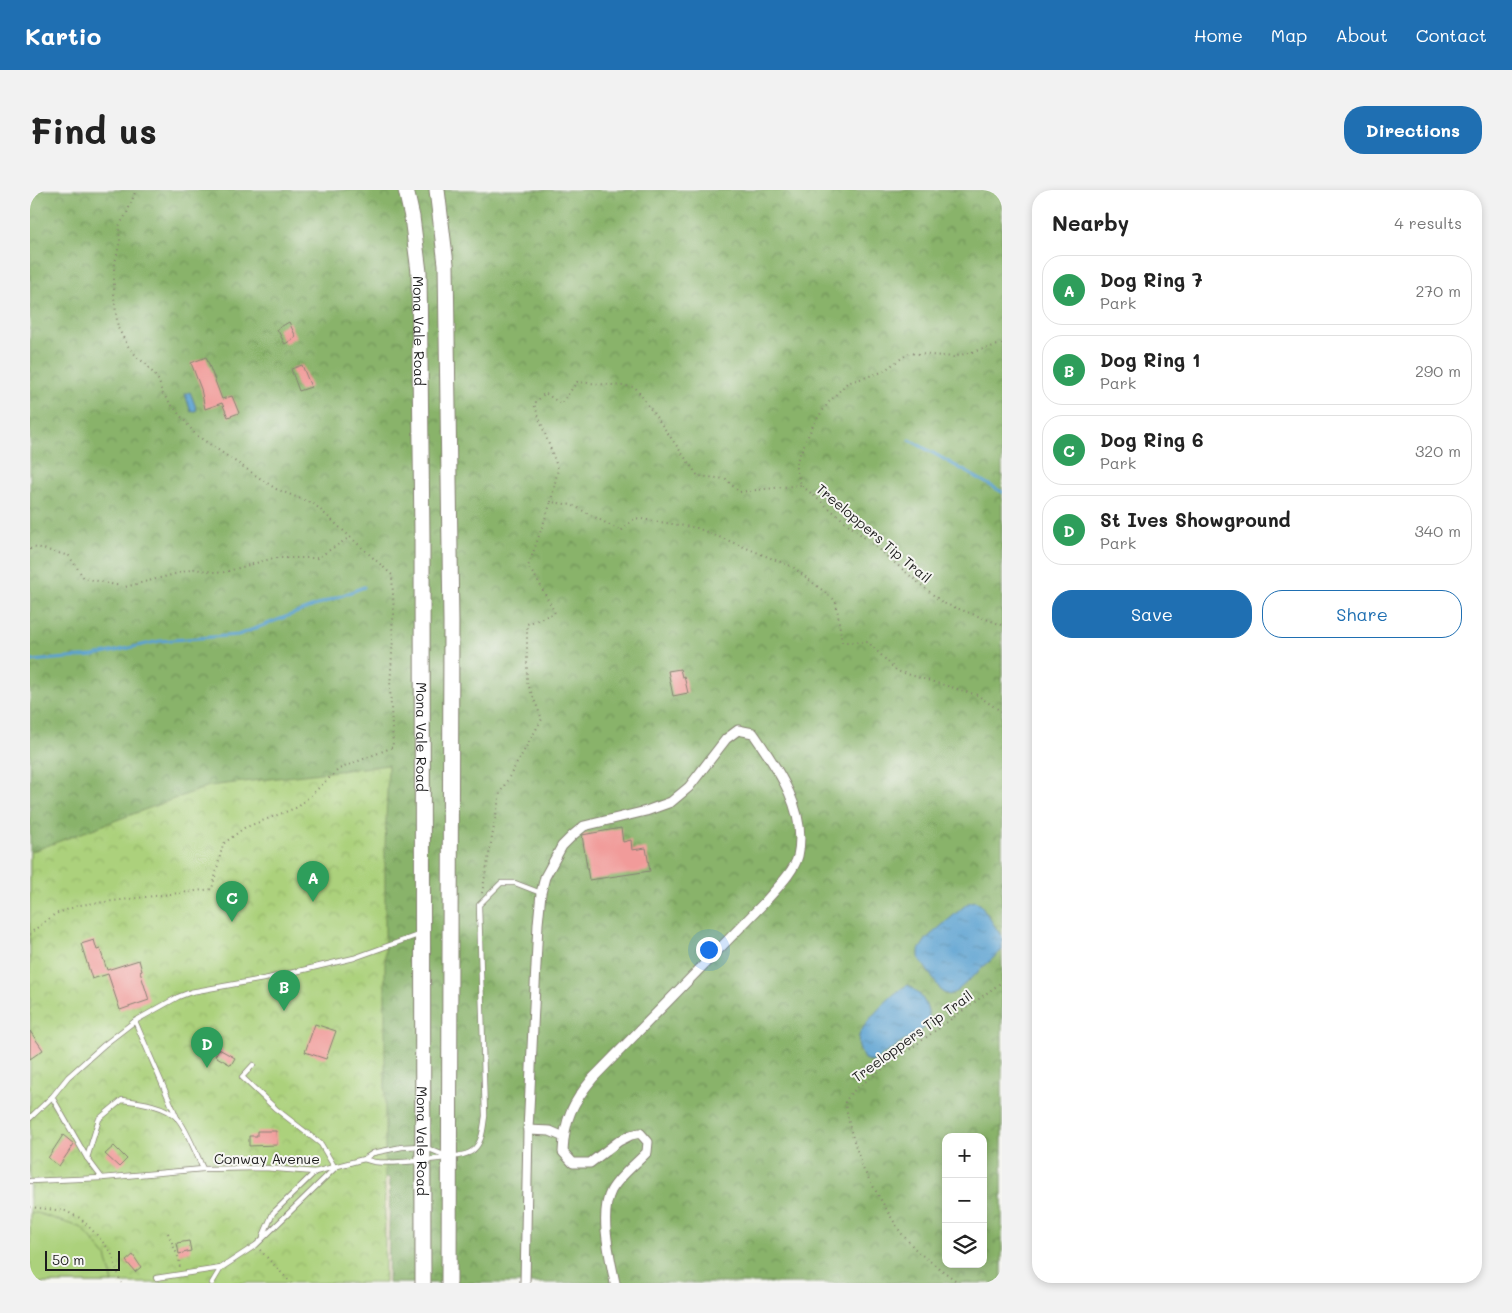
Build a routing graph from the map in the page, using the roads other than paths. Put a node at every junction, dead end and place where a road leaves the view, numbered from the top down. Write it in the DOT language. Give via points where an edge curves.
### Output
graph roads {
  1 [pos="406,190"];
  2 [pos="437,190"];
  3 [pos="541,893"];
  4 [pos="422,934"];
  5 [pos="135,1021"];
  6 [pos="253,1065"];
  7 [pos="52,1097"];
  8 [pos="30,1118"];
  9 [pos="178,1119"];
  10 [pos="528,1130"];
  11 [pos="564,1137"];
  12 [pos="422,1153"];
  13 [pos="448,1157"];
  14 [pos="87,1158"];
  15 [pos="364,1159"];
  16 [pos="335,1168"];
  17 [pos="203,1169"];
  18 [pos="315,1172"];
  19 [pos="102,1178"];
  20 [pos="30,1181"];
  21 [pos="262,1238"];
  22 [pos="221,1268"];
  23 [pos="156,1278"];
  24 [pos="212,1283"];
  25 [pos="423,1283"];
  26 [pos="449,1283"];
  27 [pos="525,1283"];
  28 [pos="615,1283"];
  1 -- 4 [label="highway, Mona Vale Road" via="419,272"];
  2 -- 13 [label="highway, Mona Vale Road" via="446,264 451,622"];
  3 -- 10 [label="street"];
  3 -- 11 [label="street" via="555,858 573,835 584,826 671,802 689,787 726,738 738,730 753,733 774,763 790,795 800,827 798,857 785,879 577,1097"];
  3 -- 13 [label="lane" via="515,882 501,883 479,905 485,1116 481,1140 473,1151"];
  4 -- 5 [label="lane" via="354,958 191,992"];
  4 -- 12 [label="highway, Mona Vale Road"];
  5 -- 7 [label="lane" via="93,1054"];
  5 -- 9 [label="lane"];
  6 -- 16 [label="lane" via="242,1077 321,1144"];
  7 -- 8 [label="lane"];
  7 -- 14 [label="lane"];
  9 -- 14 [label="lane" via="160,1108 122,1100 99,1119"];
  9 -- 17 [label="lane"];
  10 -- 11 [label="street" via="550,1131"];
  10 -- 27 [label="street"];
  11 -- 28 [label="street" via="563,1152 573,1163 590,1163 631,1134 640,1133 648,1142 648,1152 611,1191 605,1211"];
  12 -- 13 [label="lane"];
  12 -- 13 [label="lane"];
  12 -- 15 [label="lane" via="375,1162"];
  12 -- 15 [label="lane" via="402,1147 373,1153"];
  12 -- 25 [label="highway, Mona Vale Road"];
  13 -- 26 [label="highway, Mona Vale Road"];
  14 -- 19 [label="lane"];
  15 -- 16 [label="lane"];
  16 -- 18 [label="lane, Conway Avenue"];
  16 -- 21 [label="lane, Conway Avenue"];
  17 -- 18 [label="lane, Conway Avenue" via="264,1168"];
  17 -- 19 [label="lane, Conway Avenue"];
  18 -- 21 [label="lane" via="273,1212"];
  19 -- 20 [label="lane, Conway Avenue"];
  21 -- 22 [label="lane, Conway Avenue"];
  22 -- 23 [label="lane"];
  22 -- 24 [label="lane, Conway Avenue"];
}
